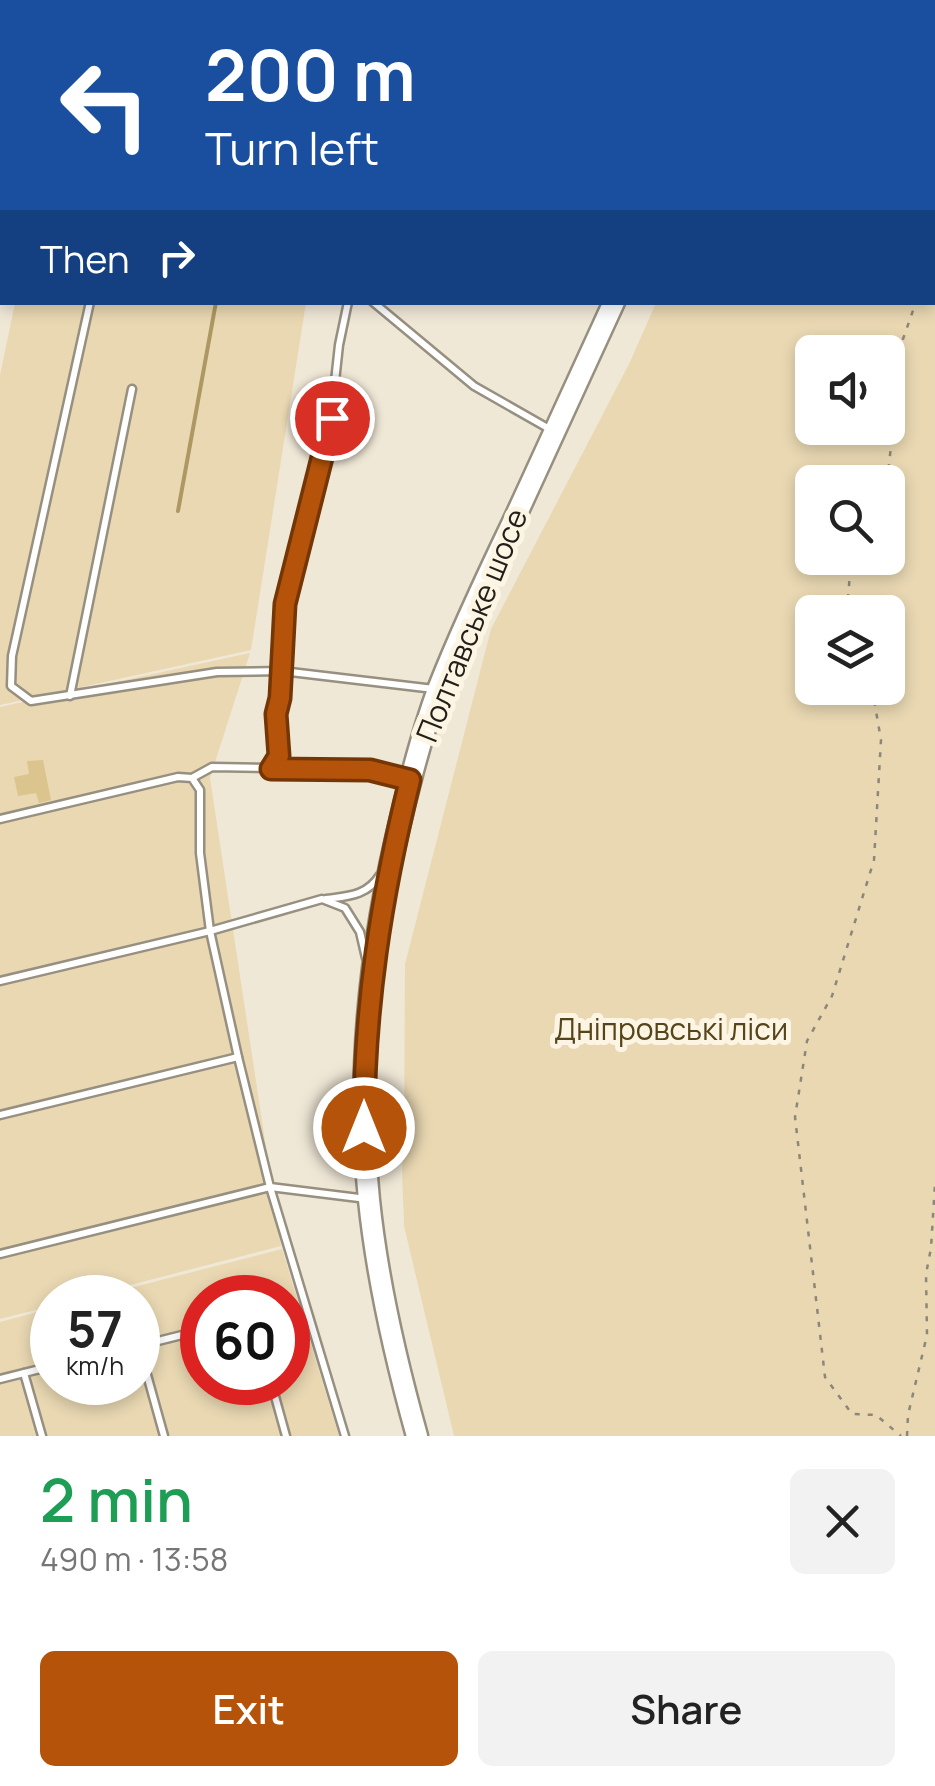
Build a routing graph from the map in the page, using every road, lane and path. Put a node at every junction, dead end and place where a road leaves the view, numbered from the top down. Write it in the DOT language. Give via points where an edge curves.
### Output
graph roads {
  1 [pos="89,305"];
  2 [pos="347,305"];
  3 [pos="378,305"];
  4 [pos="613,305"];
  5 [pos="915,305"];
  6 [pos="132,389"];
  7 [pos="554,432"];
  8 [pos="889,465"];
  9 [pos="282,671"];
  10 [pos="438,689"];
  11 [pos="70,696"];
  12 [pos="875,705"];
  13 [pos="271,769"];
  14 [pos="192,778"];
  15 [pos="410,780"];
  16 [pos="0,819"];
  17 [pos="391,857"];
  18 [pos="322,900"];
  19 [pos="210,931"];
  20 [pos="0,981"];
  21 [pos="371,984"];
  22 [pos="238,1057"];
  23 [pos="0,1115"];
  24 [pos="935,1184"];
  25 [pos="270,1187"];
  26 [pos="369,1199"];
  27 [pos="0,1254"];
  28 [pos="30,1372"];
  29 [pos="24,1373"];
  30 [pos="0,1379"];
  31 [pos="155,1405"];
  32 [pos="277,1405"];
  33 [pos="42,1436"];
  34 [pos="164,1436"];
  35 [pos="286,1436"];
  36 [pos="345,1436"];
  37 [pos="417,1436"];
  38 [pos="904,1436"];
  1 -- 11 [label="lane" via="12,656 11,686 31,702"];
  2 -- 9 [label="lane" via="332,418 285,604"];
  3 -- 7 [label="lane" via="474,386"];
  4 -- 7 [label="main road, Полтавське шосе"];
  5 -- 8 [label="path" via="903,339"];
  6 -- 11 [label="lane"];
  7 -- 10 [label="main road, Полтавське шосе"];
  9 -- 10 [label="lane"];
  9 -- 11 [label="lane" via="217,672"];
  9 -- 13 [label="lane" via="279,756"];
  10 -- 15 [label="main road, Полтавське шосе"];
  12 -- 38 [label="path" via="881,740 874,860 832,996 807,1041 795,1116 825,1377 852,1414 876,1415"];
  13 -- 14 [label="lane" via="212,767"];
  13 -- 15 [label="lane" via="370,770"];
  14 -- 16 [label="lane"];
  14 -- 19 [label="lane" via="200,790"];
  15 -- 17 [label="main road, Полтавське шосе"];
  17 -- 18 [label="lane" via="359,894"];
  17 -- 21 [label="main road, Полтавське шосе"];
  18 -- 19 [label="lane"];
  18 -- 21 [label="lane" via="345,908 360,932"];
  19 -- 20 [label="lane"];
  19 -- 22 [label="lane"];
  21 -- 26 [label="main road, Полтавське шосе" via="364,1128"];
  22 -- 23 [label="lane"];
  22 -- 25 [label="lane"];
  24 -- 38 [label="path" via="927,1335"];
  25 -- 26 [label="lane"];
  25 -- 27 [label="lane"];
  25 -- 36 [label="lane"];
  26 -- 37 [label="main road, Полтавське шосе"];
  28 -- 29 [label="lane"];
  29 -- 30 [label="lane"];
  29 -- 33 [label="lane"];
  31 -- 34 [label="lane"];
  32 -- 35 [label="lane"];
}
